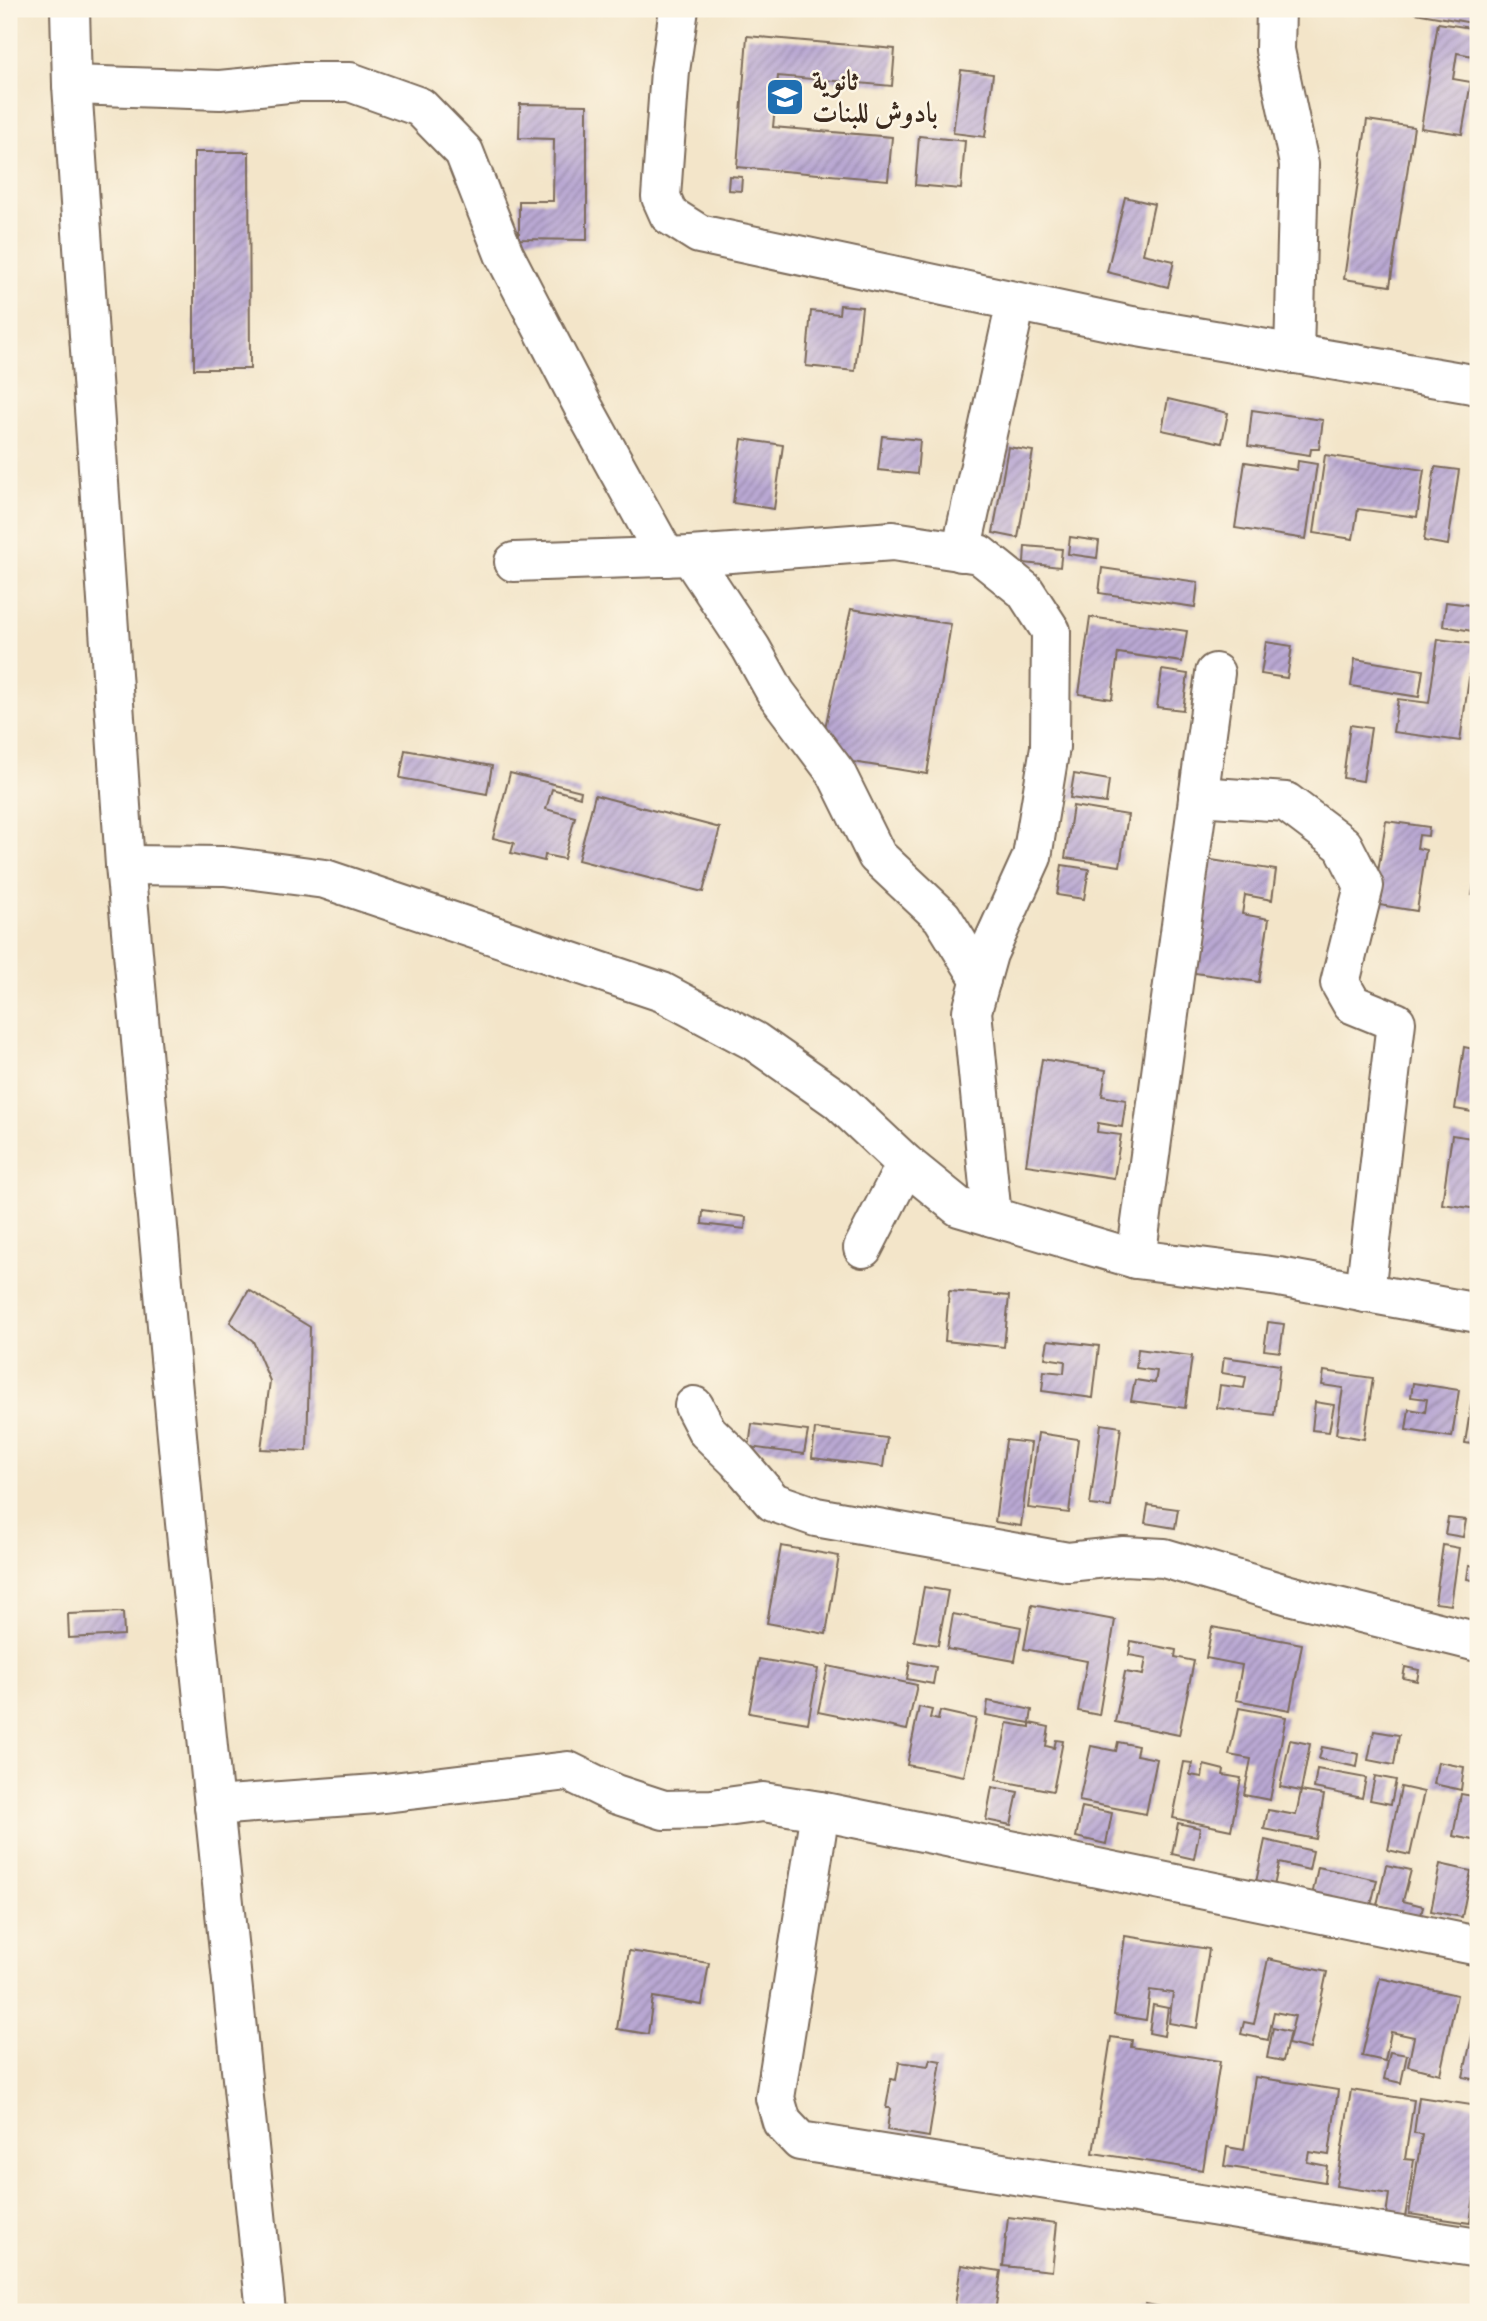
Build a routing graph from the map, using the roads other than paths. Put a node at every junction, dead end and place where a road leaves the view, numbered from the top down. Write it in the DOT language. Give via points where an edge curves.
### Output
graph roads {
  1 [pos="70,9"];
  2 [pos="680,9"];
  3 [pos="1276,9"];
  4 [pos="72,85"];
  5 [pos="1016,302"];
  6 [pos="1294,354"];
  7 [pos="1478,385"];
  8 [pos="961,552"];
  9 [pos="678,556"];
  10 [pos="514,562"];
  11 [pos="1214,673"];
  12 [pos="1198,796"];
  13 [pos="125,865"];
  14 [pos="981,980"];
  15 [pos="906,1164"];
  16 [pos="992,1217"];
  17 [pos="863,1248"];
  18 [pos="1136,1259"];
  19 [pos="1365,1293"];
  20 [pos="1478,1313"];
  21 [pos="694,1406"];
  22 [pos="1478,1642"];
  23 [pos="214,1806"];
  24 [pos="820,1811"];
  25 [pos="1478,1946"];
  26 [pos="1478,2248"];
  27 [pos="266,2312"];
  1 -- 4 [label="street"];
  2 -- 5 [label="street" via="670,71 661,197 669,215 699,234"];
  3 -- 6 [label="street" via="1275,50 1299,163"];
  4 -- 9 [label="street" via="220,90 350,82 421,107 464,152 504,254 586,412"];
  4 -- 13 [label="street"];
  5 -- 6 [label="street"];
  5 -- 8 [label="street"];
  6 -- 7 [label="street"];
  8 -- 9 [label="street" via="893,541"];
  8 -- 14 [label="street" via="979,554 1025,591 1051,631 1050,747 1032,857"];
  9 -- 10 [label="street"];
  9 -- 14 [label="street" via="751,648 776,693 836,773 877,856 942,917"];
  11 -- 12 [label="street"];
  12 -- 18 [label="street"];
  12 -- 19 [label="street" via="1286,802 1343,845 1364,886 1340,983 1352,1004 1396,1022"];
  13 -- 15 [label="street" via="225,866 325,879 662,992 754,1041 838,1100"];
  13 -- 23 [label="street"];
  14 -- 16 [label="street" via="972,1011"];
  15 -- 16 [label="street" via="958,1207"];
  15 -- 17 [label="street"];
  16 -- 18 [label="street"];
  18 -- 19 [label="street"];
  19 -- 20 [label="street"];
  21 -- 22 [label="street" via="706,1431 773,1502 816,1517 1068,1562 1124,1556 1164,1558"];
  23 -- 24 [label="street" via="376,1794 568,1771 615,1794 664,1810 763,1802"];
  23 -- 27 [label="street"];
  24 -- 25 [label="street"];
  24 -- 26 [label="street" via="775,2098 782,2122 800,2141"];
}
